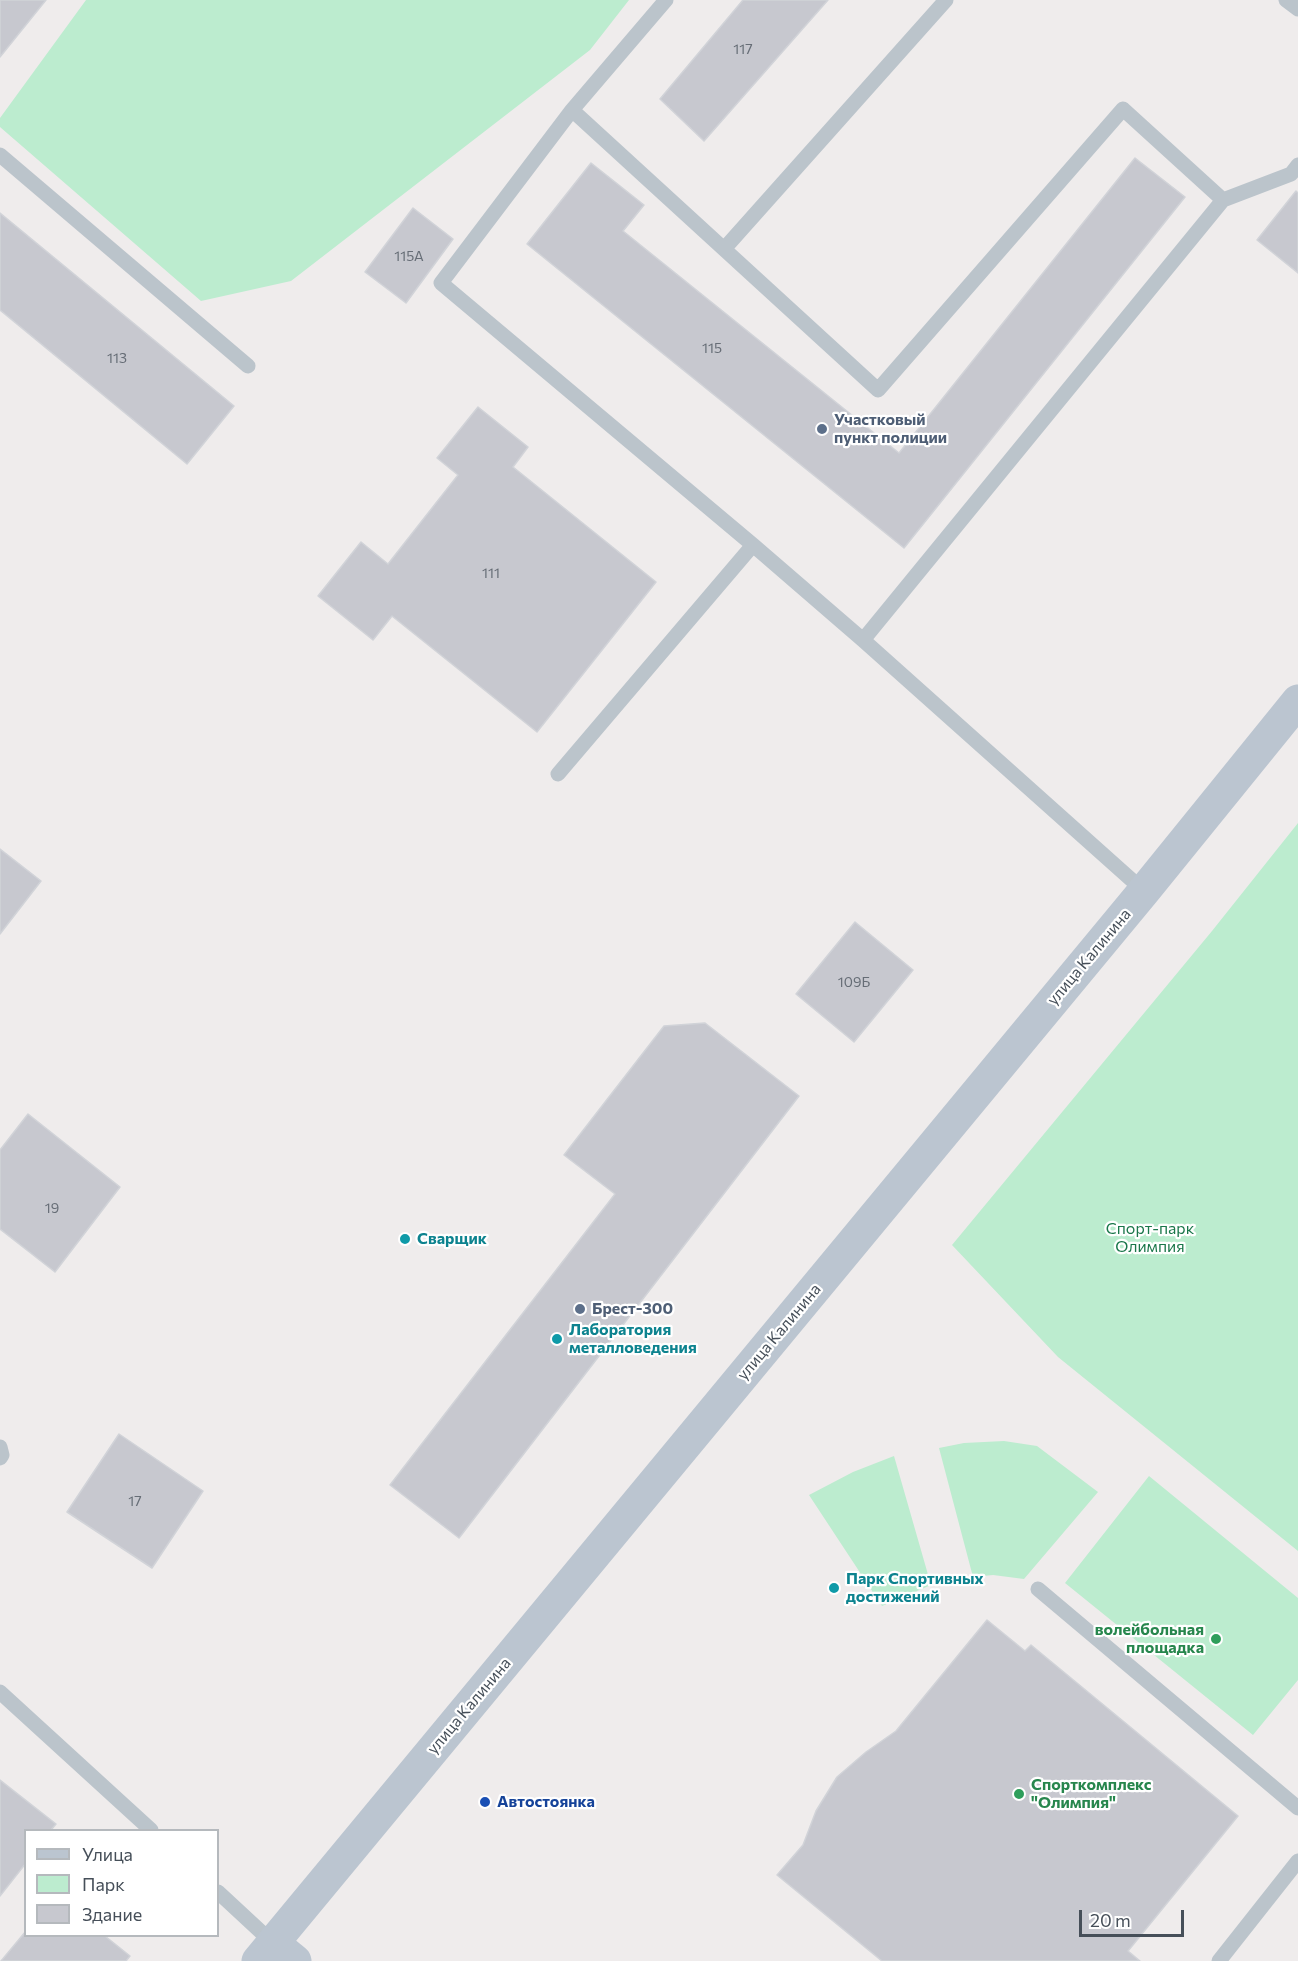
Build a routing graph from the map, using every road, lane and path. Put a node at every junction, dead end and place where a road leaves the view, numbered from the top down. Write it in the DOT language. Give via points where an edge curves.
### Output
graph roads {
  1 [pos="666,0"];
  2 [pos="946,0"];
  3 [pos="1286,0"];
  4 [pos="1298,9"];
  5 [pos="572,110"];
  6 [pos="0,155"];
  7 [pos="1298,165"];
  8 [pos="1223,200"];
  9 [pos="724,249"];
  10 [pos="248,366"];
  11 [pos="753,545"];
  12 [pos="863,640"];
  13 [pos="1298,701"];
  14 [pos="558,774"];
  15 [pos="1144,891"];
  16 [pos="0,1447"];
  17 [pos="0,1458"];
  18 [pos="1038,1589"];
  19 [pos="0,1692"];
  20 [pos="1298,1808"];
  21 [pos="150,1829"];
  22 [pos="1298,1861"];
  23 [pos="219,1893"];
  24 [pos="276,1955"];
  25 [pos="1219,1961"];
  1 -- 5 [label="lane"];
  2 -- 9 [label="lane"];
  3 -- 4 [label="lane"];
  5 -- 9 [label="lane"];
  5 -- 11 [label="lane" via="441,283"];
  6 -- 10 [label="lane"];
  7 -- 8 [label="lane" via="1291,174"];
  8 -- 9 [label="lane" via="1123,109 878,390"];
  8 -- 12 [label="lane"];
  11 -- 12 [label="lane"];
  11 -- 14 [label="lane"];
  12 -- 15 [label="lane"];
  13 -- 15 [label="main road, улица Калинина"];
  15 -- 24 [label="main road, улица Калинина"];
  16 -- 17 [label="lane"];
  18 -- 20 [label="lane"];
  19 -- 21 [label="lane"];
  22 -- 25 [label="lane"];
  23 -- 24 [label="lane"];
}
